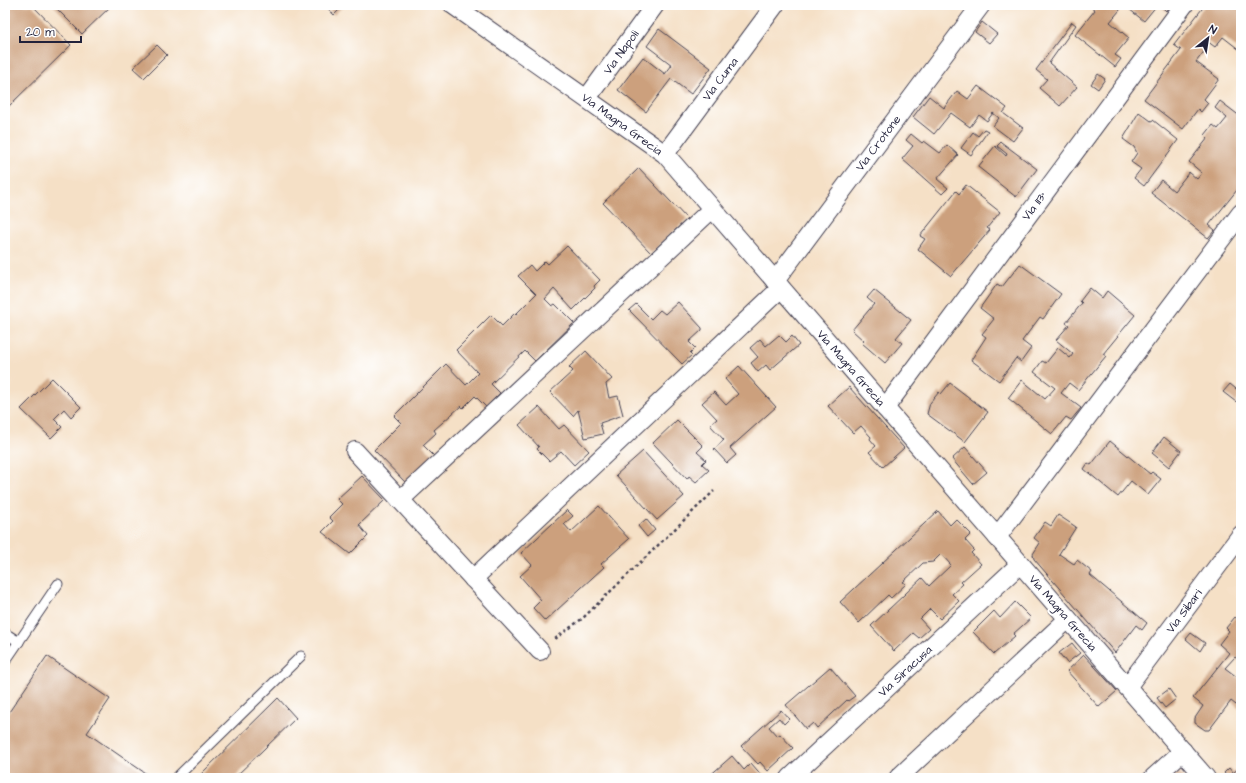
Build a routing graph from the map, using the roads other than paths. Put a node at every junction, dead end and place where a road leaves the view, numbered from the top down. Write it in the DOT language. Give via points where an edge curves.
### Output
graph roads {
  1 [pos="453,5"];
  2 [pos="655,5"];
  3 [pos="775,5"];
  4 [pos="982,5"];
  5 [pos="1184,5"];
  6 [pos="587,98"];
  7 [pos="665,154"];
  8 [pos="712,208"];
  9 [pos="1241,213"];
  10 [pos="778,285"];
  11 [pos="885,408"];
  12 [pos="355,451"];
  13 [pos="400,500"];
  14 [pos="1241,535"];
  15 [pos="997,537"];
  16 [pos="1020,564"];
  17 [pos="473,579"];
  18 [pos="58,584"];
  19 [pos="1068,620"];
  20 [pos="5,633"];
  21 [pos="19,642"];
  22 [pos="540,651"];
  23 [pos="301,656"];
  24 [pos="5,662"];
  25 [pos="1127,687"];
  26 [pos="1183,751"];
  27 [pos="176,778"];
  28 [pos="790,778"];
  29 [pos="898,778"];
  30 [pos="1153,778"];
  31 [pos="1206,778"];
  1 -- 6 [label="street, Via Magna Grecia"];
  2 -- 6 [label="street, Via Napoli"];
  3 -- 7 [label="street, Via Cuma"];
  4 -- 10 [label="street, Via Crotone"];
  5 -- 11 [label="street, Via 113°"];
  6 -- 7 [label="street, Via Magna Grecia"];
  7 -- 8 [label="street, Via Magna Grecia"];
  8 -- 10 [label="street, Via Magna Grecia"];
  8 -- 13 [label="street"];
  9 -- 15 [label="street"];
  10 -- 11 [label="street, Via Magna Grecia"];
  10 -- 17 [label="street, Via Crotone"];
  11 -- 15 [label="street, Via Magna Grecia"];
  12 -- 13 [label="street"];
  13 -- 17 [label="street"];
  14 -- 25 [label="street, Via Sibari"];
  15 -- 16 [label="street, Via Magna Grecia"];
  16 -- 19 [label="street, Via Magna Grecia"];
  16 -- 28 [label="street, Via Siracusa"];
  17 -- 22 [label="street"];
  18 -- 21 [label="lane"];
  19 -- 25 [label="street, Via Magna Grecia"];
  19 -- 29 [label="street"];
  20 -- 21 [label="lane"];
  21 -- 24 [label="lane"];
  23 -- 27 [label="lane"];
  25 -- 26 [label="street, Via Magna Grecia"];
  26 -- 30 [label="street"];
  26 -- 31 [label="street, Via Magna Grecia"];
}
